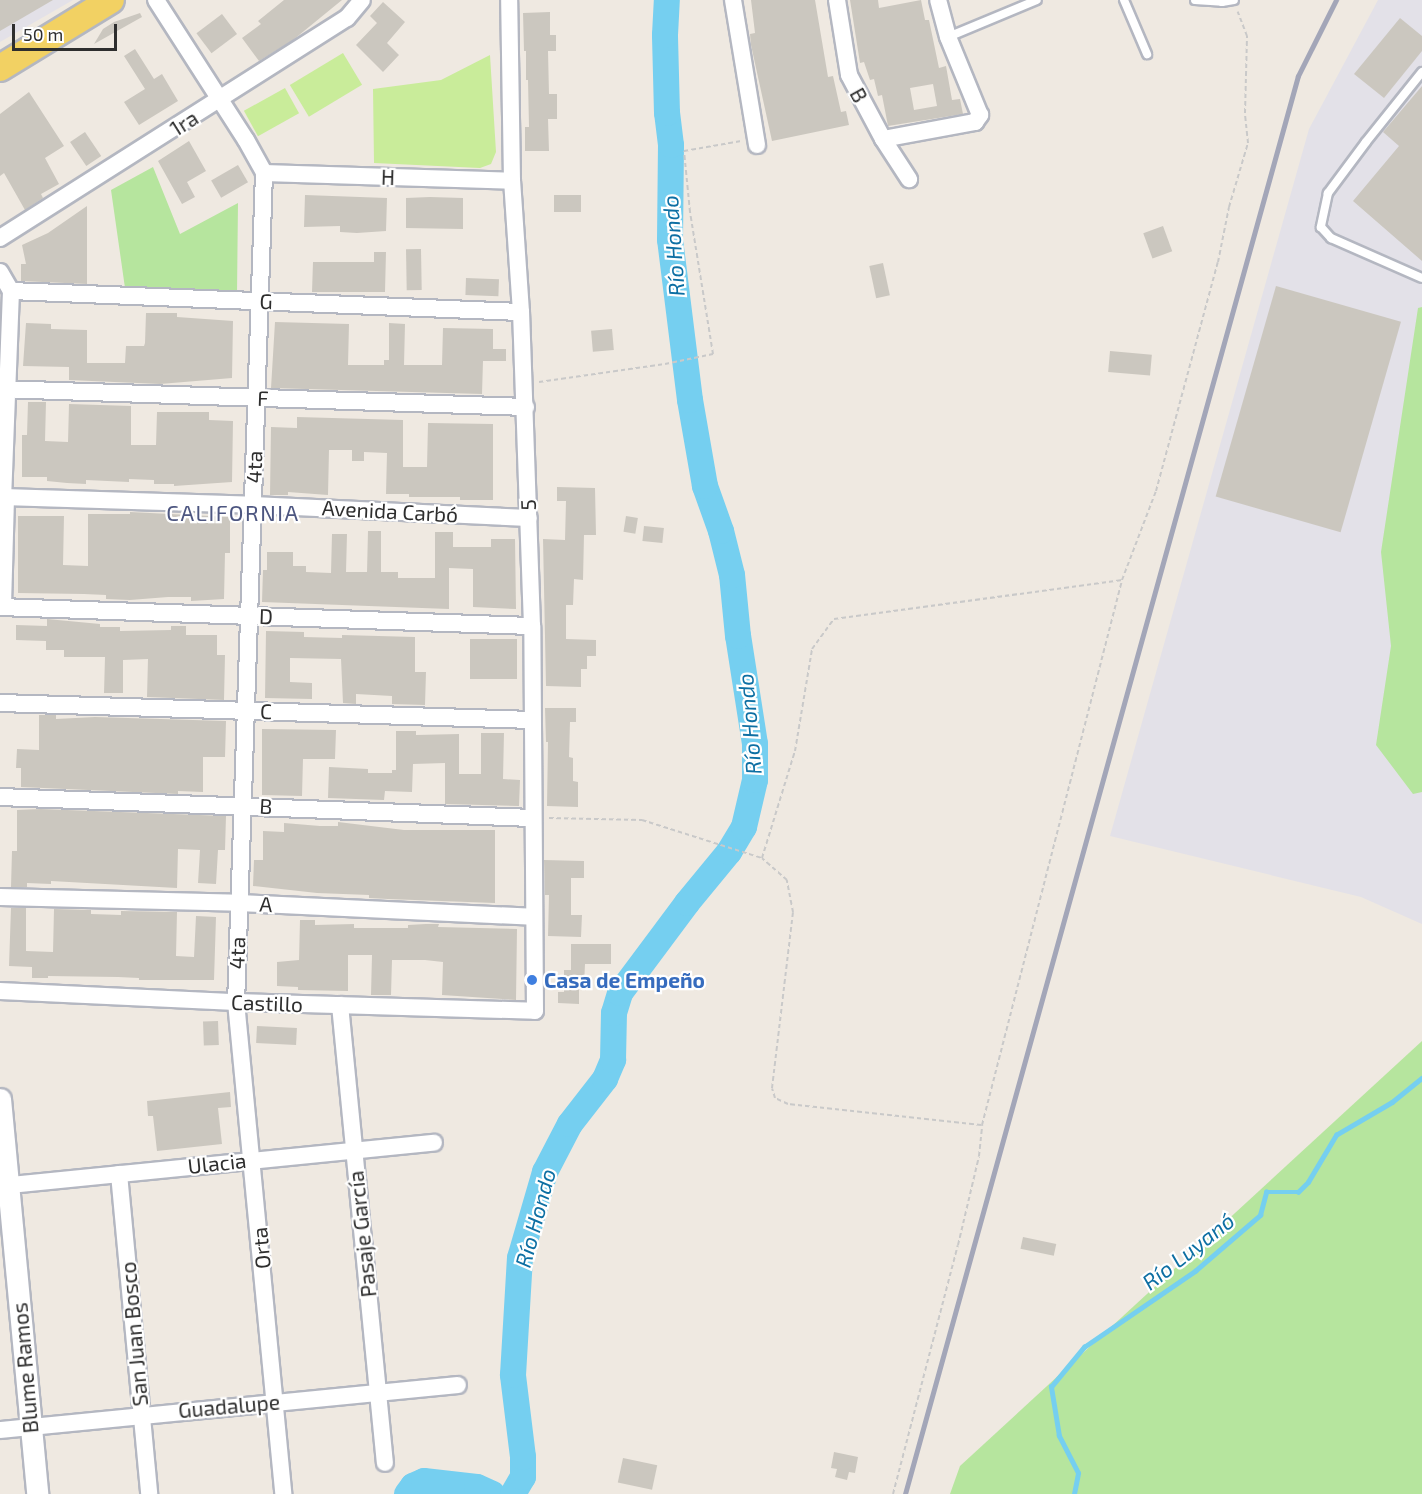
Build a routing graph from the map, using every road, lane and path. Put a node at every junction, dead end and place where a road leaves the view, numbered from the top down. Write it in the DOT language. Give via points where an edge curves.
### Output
graph roads {
  1 [pos="111,0"];
  2 [pos="156,0"];
  3 [pos="362,0"];
  4 [pos="509,0"];
  5 [pos="733,0"];
  6 [pos="837,0"];
  7 [pos="938,0"];
  8 [pos="1037,0"];
  9 [pos="1124,0"];
  10 [pos="1195,0"];
  11 [pos="1234,0"];
  12 [pos="948,37"];
  13 [pos="1147,54"];
  14 [pos="0,68"];
  15 [pos="1422,72"];
  16 [pos="219,100"];
  17 [pos="883,139"];
  18 [pos="756,141"];
  19 [pos="264,173"];
  20 [pos="909,179"];
  21 [pos="512,181"];
  22 [pos="0,238"];
  23 [pos="0,272"];
  24 [pos="1422,278"];
  25 [pos="10,291"];
  26 [pos="259,301"];
  27 [pos="521,312"];
  28 [pos="525,384"];
  29 [pos="4,389"];
  30 [pos="256,398"];
  31 [pos="526,407"];
  32 [pos="2,497"];
  33 [pos="252,505"];
  34 [pos="529,518"];
  35 [pos="1122,580"];
  36 [pos="0,605"];
  37 [pos="249,615"];
  38 [pos="532,626"];
  39 [pos="0,703"];
  40 [pos="246,710"];
  41 [pos="532,720"];
  42 [pos="0,797"];
  43 [pos="242,805"];
  44 [pos="531,818"];
  45 [pos="762,858"];
  46 [pos="0,897"];
  47 [pos="239,903"];
  48 [pos="532,917"];
  49 [pos="0,991"];
  50 [pos="236,1002"];
  51 [pos="340,1005"];
  52 [pos="535,1011"];
  53 [pos="0,1099"];
  54 [pos="982,1125"];
  55 [pos="434,1143"];
  56 [pos="353,1150"];
  57 [pos="252,1159"];
  58 [pos="119,1174"];
  59 [pos="4,1186"];
  60 [pos="458,1385"];
  61 [pos="378,1392"];
  62 [pos="275,1402"];
  63 [pos="141,1414"];
  64 [pos="30,1427"];
  65 [pos="0,1430"];
  66 [pos="385,1464"];
  67 [pos="37,1494"];
  68 [pos="149,1494"];
  69 [pos="283,1494"];
  70 [pos="893,1494"];
  1 -- 14 [label="main road"];
  2 -- 16 [label="street"];
  3 -- 16 [label="street, 1ra" via="347,18"];
  4 -- 21 [label="street, 5"];
  5 -- 18 [label="street"];
  6 -- 17 [label="street, B" via="849,75"];
  7 -- 12 [label="street"];
  8 -- 12 [label="lane"];
  9 -- 13 [label="lane"];
  10 -- 11 [label="lane"];
  11 -- 35 [label="path" via="1247,36 1248,143 1156,491"];
  12 -- 17 [label="street" via="979,120"];
  15 -- 24 [label="lane" via="1328,193 1321,227 1331,238"];
  16 -- 19 [label="street"];
  16 -- 22 [label="street, 1ra"];
  17 -- 20 [label="street, B"];
  18 -- 28 [label="path" via="684,151 713,354"];
  19 -- 21 [label="street, H"];
  19 -- 26 [label="street, 4ta"];
  21 -- 27 [label="street, 5"];
  23 -- 25 [label="street"];
  25 -- 26 [label="street, G"];
  25 -- 29 [label="street"];
  26 -- 27 [label="street, G"];
  26 -- 30 [label="street, 4ta"];
  27 -- 28 [label="street, 5"];
  28 -- 31 [label="street, 5"];
  29 -- 30 [label="street, F"];
  29 -- 32 [label="street"];
  30 -- 31 [label="street, F"];
  30 -- 33 [label="street, 4ta"];
  31 -- 34 [label="street, 5"];
  32 -- 33 [label="street, Avenida Carbó"];
  32 -- 36 [label="street"];
  33 -- 34 [label="street, Avenida Carbó"];
  33 -- 37 [label="street, 4ta"];
  34 -- 38 [label="street, 5"];
  35 -- 45 [label="path" via="834,619 812,649 795,751"];
  35 -- 54 [label="path"];
  36 -- 37 [label="street, D"];
  37 -- 38 [label="street, D"];
  37 -- 40 [label="street, 4ta"];
  38 -- 41 [label="street, 5"];
  39 -- 40 [label="street, C"];
  40 -- 41 [label="street, C"];
  40 -- 43 [label="street, 4ta"];
  41 -- 44 [label="street, 5"];
  42 -- 43 [label="street, B"];
  43 -- 44 [label="street, B"];
  43 -- 47 [label="street, 4ta"];
  44 -- 45 [label="path" via="642,820"];
  44 -- 48 [label="street, 5"];
  45 -- 54 [label="path" via="787,880 793,912 772,1088 775,1098 788,1104"];
  46 -- 47 [label="street, A"];
  47 -- 48 [label="street, A"];
  47 -- 50 [label="street, 4ta"];
  48 -- 52 [label="street, 5"];
  49 -- 50 [label="street, Castillo"];
  50 -- 51 [label="street, Castillo"];
  50 -- 57 [label="street, Orta"];
  51 -- 52 [label="street, Castillo"];
  51 -- 56 [label="street, Pasaje García"];
  53 -- 59 [label="street, Blume Ramos"];
  54 -- 70 [label="path" via="969,1200"];
  55 -- 56 [label="street, Ulacia"];
  56 -- 57 [label="street, Ulacia"];
  56 -- 61 [label="street, Pasaje García"];
  57 -- 58 [label="street, Ulacia"];
  57 -- 62 [label="street, Orta"];
  58 -- 59 [label="street, Ulacia"];
  58 -- 63 [label="street, San Juan Bosco"];
  59 -- 64 [label="street, Blume Ramos"];
  60 -- 61 [label="street, Guadalupe"];
  61 -- 62 [label="street, Guadalupe"];
  61 -- 66 [label="street, Pasaje García"];
  62 -- 63 [label="street, Guadalupe"];
  62 -- 69 [label="street, Orta"];
  63 -- 64 [label="street, Guadalupe"];
  63 -- 68 [label="street, San Juan Bosco"];
  64 -- 65 [label="street, Guadalupe"];
  64 -- 67 [label="street, Blume Ramos"];
}
